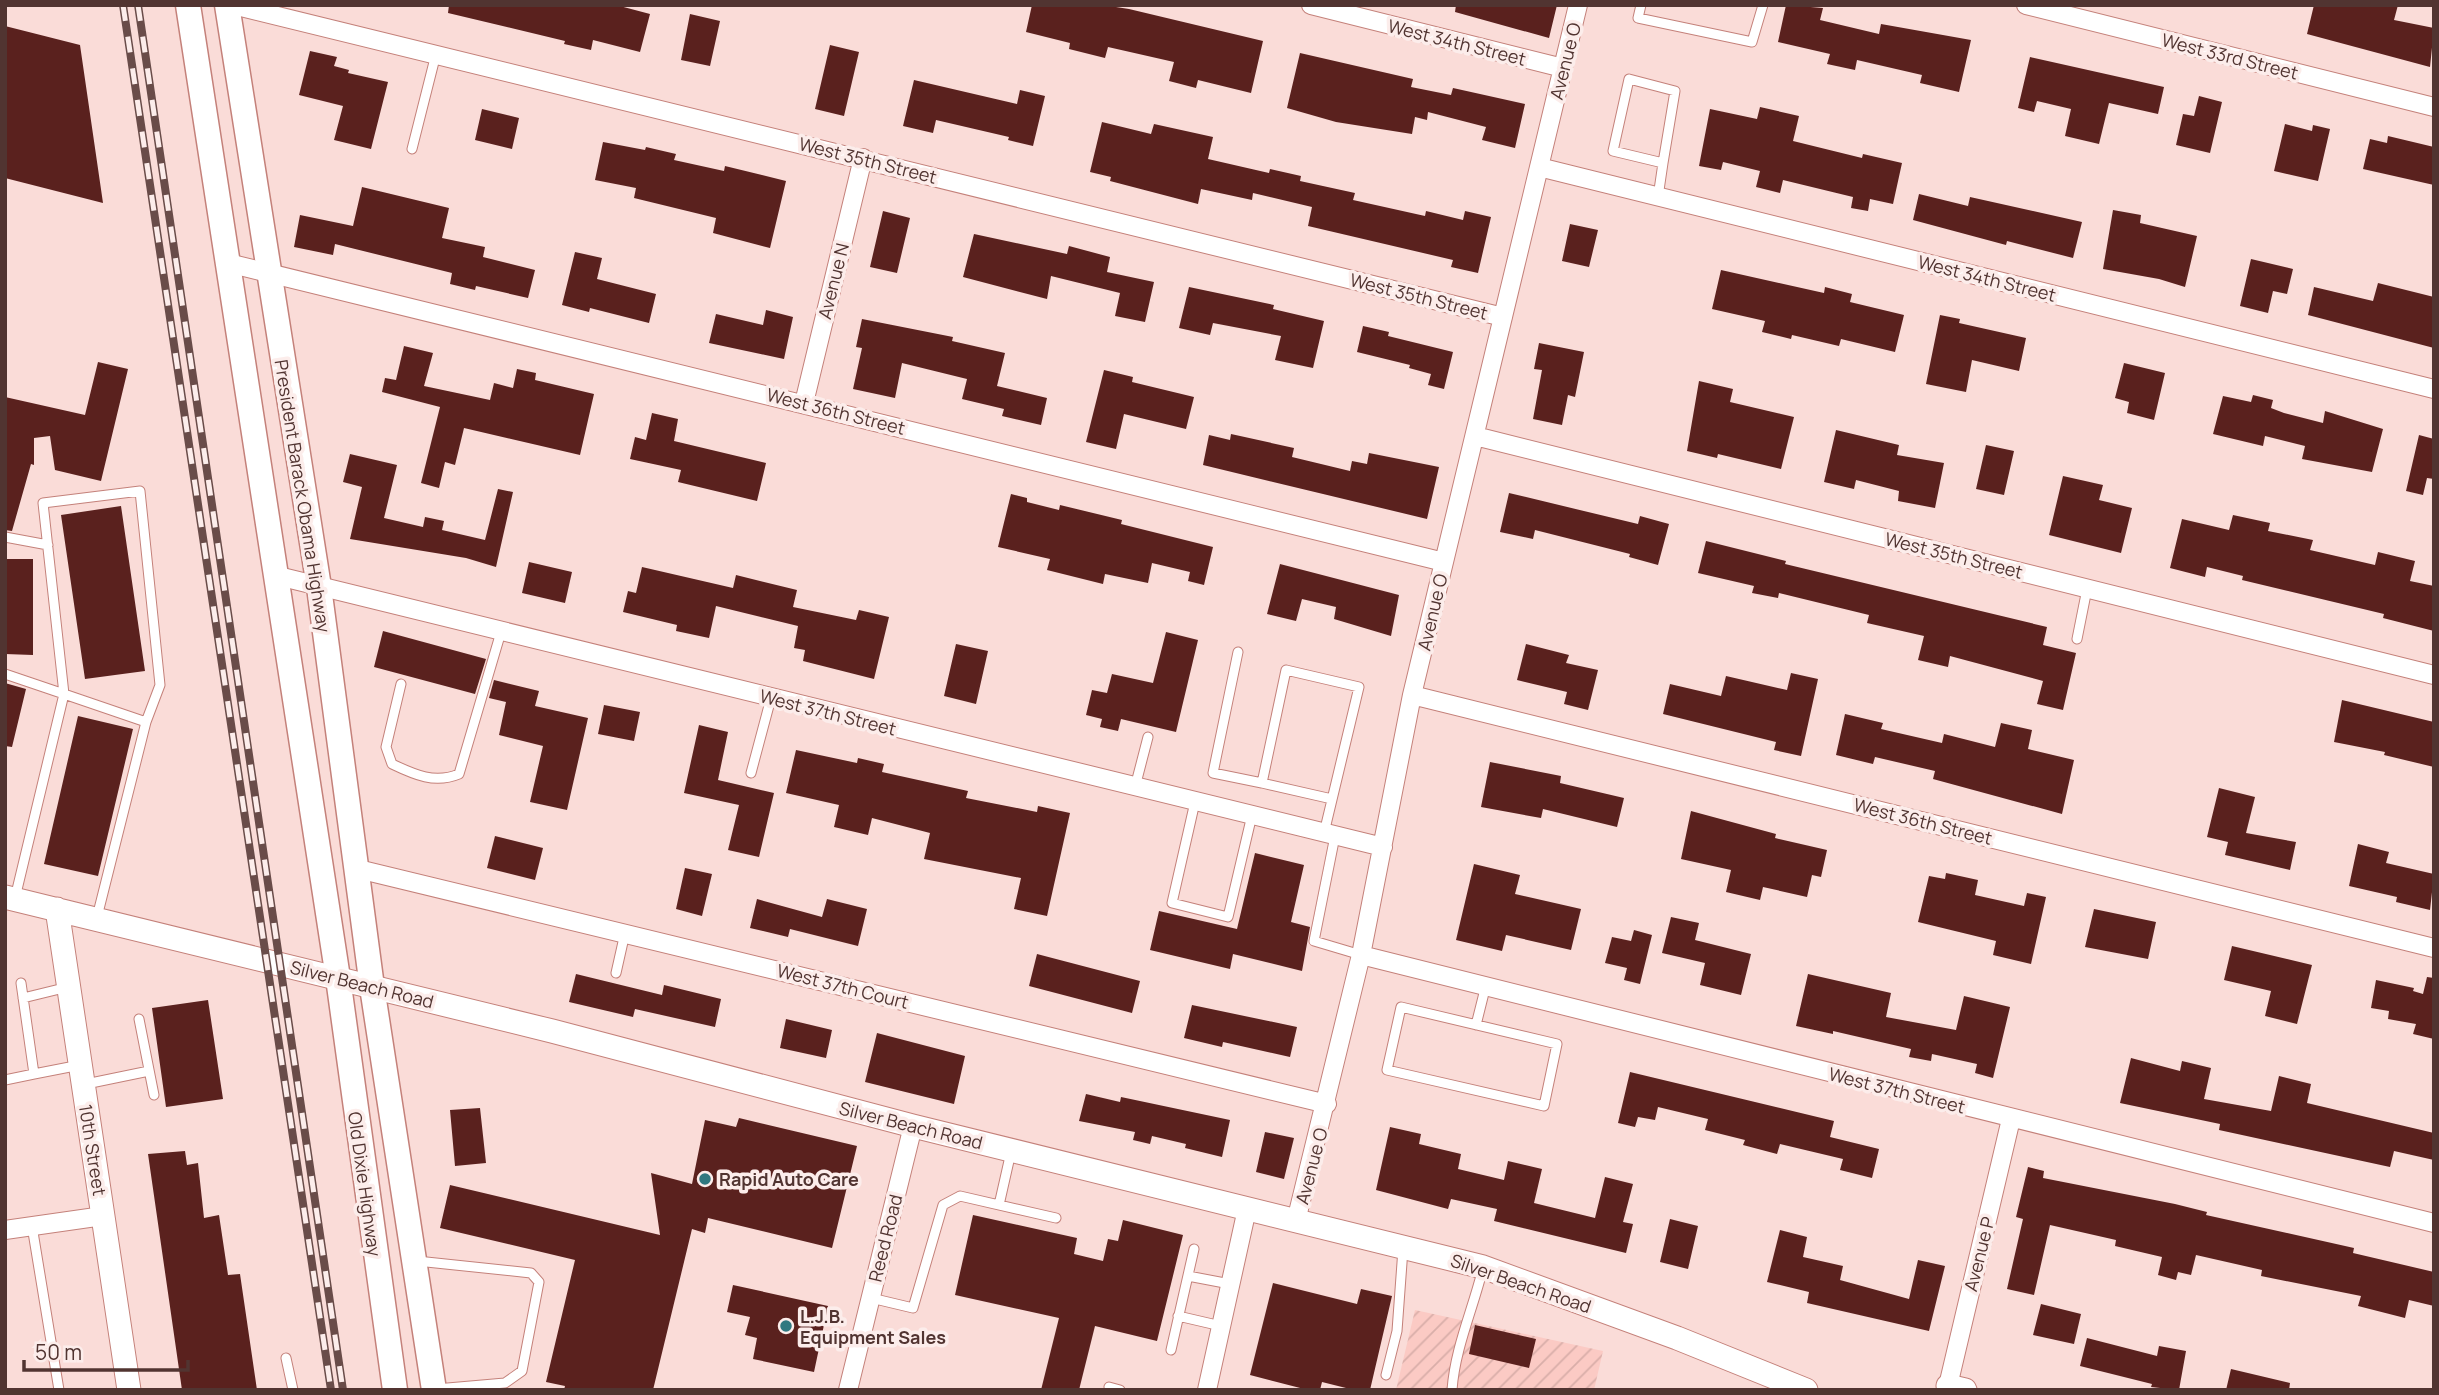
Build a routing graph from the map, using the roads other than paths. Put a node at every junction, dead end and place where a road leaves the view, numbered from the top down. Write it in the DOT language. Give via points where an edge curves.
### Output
graph roads {
  1 [pos="188,5"];
  2 [pos="230,5"];
  3 [pos="1311,5"];
  4 [pos="1578,5"];
  5 [pos="1641,5"];
  6 [pos="1763,5"];
  7 [pos="2026,5"];
  8 [pos="436,54"];
  9 [pos="1563,68"];
  10 [pos="2434,107"];
  11 [pos="412,149"];
  12 [pos="863,158"];
  13 [pos="1663,163"];
  14 [pos="1539,167"];
  15 [pos="1658,197"];
  16 [pos="228,263"];
  17 [pos="268,274"];
  18 [pos="1503,317"];
  19 [pos="2434,389"];
  20 [pos="804,403"];
  21 [pos="1475,436"];
  22 [pos="5,537"];
  23 [pos="48,545"];
  24 [pos="1444,562"];
  25 [pos="274,575"];
  26 [pos="319,587"];
  27 [pos="2087,589"];
  28 [pos="501,632"];
  29 [pos="2077,639"];
  30 [pos="1238,652"];
  31 [pos="5,674"];
  32 [pos="2434,676"];
  33 [pos="401,684"];
  34 [pos="64,694"];
  35 [pos="1412,695"];
  36 [pos="771,698"];
  37 [pos="146,722"];
  38 [pos="1148,737"];
  39 [pos="751,773"];
  40 [pos="1262,783"];
  41 [pos="1135,787"];
  42 [pos="1332,799"];
  43 [pos="1195,802"];
  44 [pos="1252,815"];
  45 [pos="1330,835"];
  46 [pos="1383,847"];
  47 [pos="358,869"];
  48 [pos="10,898"];
  49 [pos="57,909"];
  50 [pos="97,919"];
  51 [pos="625,933"];
  52 [pos="2434,948"];
  53 [pos="1361,955"];
  54 [pos="616,973"];
  55 [pos="338,978"];
  56 [pos="21,983"];
  57 [pos="68,986"];
  58 [pos="372,987"];
  59 [pos="1485,989"];
  60 [pos="23,998"];
  61 [pos="139,1019"];
  62 [pos="1476,1025"];
  63 [pos="149,1071"];
  64 [pos="34,1074"];
  65 [pos="82,1074"];
  66 [pos="5,1080"];
  67 [pos="154,1095"];
  68 [pos="1327,1104"];
  69 [pos="2011,1119"];
  70 [pos="912,1126"];
  71 [pos="1011,1151"];
  72 [pos="999,1205"];
  73 [pos="1247,1209"];
  74 [pos="103,1216"];
  75 [pos="1056,1218"];
  76 [pos="1296,1221"];
  77 [pos="2434,1223"];
  78 [pos="32,1226"];
  79 [pos="5,1230"];
  80 [pos="1403,1247"];
  81 [pos="1194,1248"];
  82 [pos="415,1260"];
  83 [pos="1483,1266"];
  84 [pos="1188,1276"];
  85 [pos="1229,1292"];
  86 [pos="871,1298"];
  87 [pos="1178,1317"];
  88 [pos="1221,1326"];
  89 [pos="1171,1350"];
  90 [pos="286,1358"];
  91 [pos="1386,1375"];
  92 [pos="1109,1387"];
  93 [pos="1953,1388"];
  94 [pos="58,1390"];
  95 [pos="129,1390"];
  96 [pos="293,1390"];
  97 [pos="395,1390"];
  98 [pos="434,1390"];
  99 [pos="848,1390"];
  100 [pos="1120,1390"];
  101 [pos="1207,1390"];
  102 [pos="1452,1390"];
  103 [pos="1806,1390"];
  1 -- 16 [label="main road"];
  2 -- 8 [label="street, West 35th Street"];
  2 -- 17 [label="main road, President Barack Obama Highway"];
  3 -- 9 [label="street, West 34th Street"];
  4 -- 9 [label="street, Avenue O"];
  5 -- 6 [label="lane" via="1638,18 1752,42"];
  7 -- 10 [label="street, West 33rd Street"];
  8 -- 11 [label="lane"];
  8 -- 12 [label="street, West 35th Street"];
  9 -- 14 [label="street, Avenue O"];
  12 -- 18 [label="street, West 35th Street"];
  12 -- 20 [label="street, Avenue N"];
  13 -- 13 [label="lane" via="1613,151 1629,79 1675,91"];
  13 -- 15 [label="lane"];
  14 -- 15 [label="street, West 34th Street"];
  14 -- 18 [label="street, Avenue O"];
  15 -- 19 [label="street, West 34th Street"];
  16 -- 17 [label="street, West 36th Street"];
  16 -- 25 [label="main road"];
  17 -- 20 [label="street, West 36th Street"];
  17 -- 26 [label="main road, President Barack Obama Highway"];
  18 -- 21 [label="street, Avenue O"];
  20 -- 24 [label="street, West 36th Street"];
  21 -- 24 [label="street, Avenue O"];
  21 -- 27 [label="street, West 35th Street"];
  22 -- 23 [label="lane"];
  23 -- 34 [label="lane"];
  23 -- 37 [label="lane" via="43,503 140,491 160,685"];
  24 -- 35 [label="street, Avenue O"];
  25 -- 26 [label="street, West 37th Street"];
  25 -- 55 [label="main road"];
  26 -- 28 [label="street, West 37th Street"];
  26 -- 47 [label="main road, President Barack Obama Highway"];
  27 -- 29 [label="lane"];
  27 -- 32 [label="street, West 35th Street"];
  28 -- 33 [label="lane" via="459,774 446,780 417,776 392,764 386,747"];
  28 -- 36 [label="street, West 37th Street"];
  30 -- 40 [label="lane" via="1213,773"];
  31 -- 34 [label="lane"];
  34 -- 37 [label="lane"];
  34 -- 48 [label="lane"];
  35 -- 46 [label="street, Avenue O"];
  35 -- 52 [label="street, West 36th Street"];
  36 -- 39 [label="lane"];
  36 -- 41 [label="street, West 37th Street"];
  37 -- 50 [label="lane"];
  38 -- 41 [label="lane"];
  40 -- 42 [label="lane"];
  40 -- 42 [label="lane" via="1286,670 1359,687"];
  41 -- 43 [label="street, West 37th Street"];
  42 -- 45 [label="lane"];
  43 -- 44 [label="street, West 37th Street"];
  43 -- 44 [label="lane" via="1172,903 1228,917"];
  44 -- 45 [label="street, West 37th Street"];
  45 -- 46 [label="street, West 37th Street"];
  45 -- 53 [label="lane" via="1314,941"];
  46 -- 53 [label="street, Avenue O"];
  47 -- 51 [label="street, West 37th Court"];
  47 -- 58 [label="main road, President Barack Obama Highway"];
  48 -- 49 [label="street, Silver Beach Road"];
  49 -- 50 [label="street, Silver Beach Road"];
  49 -- 57 [label="street, 10th Street"];
  50 -- 55 [label="street, Silver Beach Road"];
  51 -- 54 [label="lane"];
  51 -- 68 [label="street, West 37th Court"];
  53 -- 59 [label="street, West 37th Street"];
  53 -- 68 [label="street, Avenue O"];
  55 -- 58 [label="street, Silver Beach Road"];
  55 -- 97 [label="main road, Old Dixie Highway"];
  56 -- 60 [label="lane"];
  57 -- 60 [label="lane"];
  57 -- 65 [label="street, 10th Street"];
  58 -- 70 [label="street, Silver Beach Road"];
  58 -- 82 [label="main road"];
  59 -- 62 [label="lane"];
  59 -- 69 [label="street, West 37th Street"];
  60 -- 64 [label="lane"];
  61 -- 63 [label="lane"];
  62 -- 62 [label="lane" via="1401,1007 1387,1070 1544,1105 1557,1044"];
  63 -- 65 [label="lane"];
  63 -- 67 [label="lane"];
  64 -- 65 [label="lane"];
  64 -- 66 [label="lane"];
  65 -- 74 [label="street, 10th Street"];
  68 -- 76 [label="street, Avenue O"];
  69 -- 77 [label="street, West 37th Street"];
  69 -- 93 [label="street, Avenue P"];
  70 -- 71 [label="street, Silver Beach Road"];
  70 -- 86 [label="street, Reed Road"];
  71 -- 72 [label="lane"];
  71 -- 73 [label="street, Silver Beach Road"];
  72 -- 75 [label="lane"];
  72 -- 86 [label="lane" via="960,1196 950,1199 943,1205 913,1308"];
  73 -- 76 [label="street, Silver Beach Road"];
  73 -- 85 [label="street"];
  74 -- 78 [label="street"];
  74 -- 95 [label="street, 10th Street"];
  76 -- 80 [label="street, Silver Beach Road"];
  78 -- 79 [label="street"];
  78 -- 94 [label="lane"];
  80 -- 83 [label="street, Silver Beach Road"];
  80 -- 91 [label="lane" via="1397,1331"];
  81 -- 84 [label="lane"];
  82 -- 98 [label="main road"];
  82 -- 98 [label="lane" via="531,1273 539,1282 522,1371 505,1383"];
  83 -- 102 [label="lane" via="1458,1347"];
  83 -- 103 [label="street, Silver Beach Road"];
  84 -- 85 [label="lane"];
  84 -- 87 [label="lane"];
  85 -- 88 [label="street"];
  86 -- 99 [label="street, Reed Road"];
  87 -- 88 [label="lane"];
  87 -- 89 [label="lane"];
  88 -- 101 [label="street"];
  90 -- 96 [label="lane"];
  92 -- 100 [label="lane"];
}
